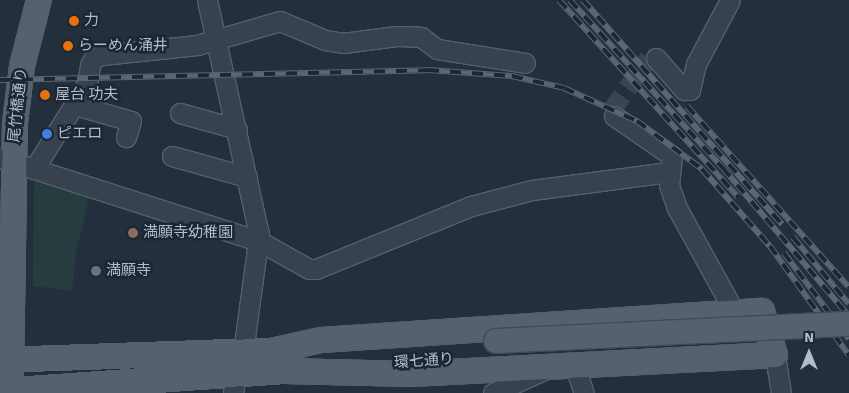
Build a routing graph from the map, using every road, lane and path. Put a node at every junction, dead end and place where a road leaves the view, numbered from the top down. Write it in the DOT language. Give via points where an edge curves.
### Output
graph roads {
  1 [pos="39,0"];
  2 [pos="207,0"];
  3 [pos="730,0"];
  4 [pos="217,40"];
  5 [pos="656,58"];
  6 [pos="525,64"];
  7 [pos="75,105"];
  8 [pos="180,113"];
  9 [pos="614,116"];
  10 [pos="237,129"];
  11 [pos="126,137"];
  12 [pos="172,156"];
  13 [pos="16,163"];
  14 [pos="670,172"];
  15 [pos="247,177"];
  16 [pos="259,241"];
  17 [pos="734,313"];
  18 [pos="849,324"];
  19 [pos="849,338"];
  20 [pos="496,348"];
  21 [pos="270,351"];
  22 [pos="244,352"];
  23 [pos="775,356"];
  24 [pos="6,359"];
  25 [pos="575,366"];
  26 [pos="549,367"];
  27 [pos="284,371"];
  28 [pos="235,384"];
  29 [pos="80,389"];
  30 [pos="8,392"];
  31 [pos="493,393"];
  32 [pos="584,393"];
  33 [pos="781,393"];
  1 -- 13 [label="main road, 尾竹橋通り" via="17,93"];
  2 -- 4 [label="street"];
  3 -- 5 [label="street" via="696,64 690,90 684,90"];
  4 -- 6 [label="street" via="280,21 334,42 421,37 437,49"];
  4 -- 7 [label="street" via="94,58 87,84"];
  4 -- 10 [label="street"];
  7 -- 11 [label="street" via="131,121"];
  7 -- 13 [label="street"];
  8 -- 10 [label="street"];
  9 -- 14 [label="street" via="672,156"];
  10 -- 15 [label="street"];
  12 -- 15 [label="street"];
  13 -- 16 [label="street"];
  13 -- 24 [label="main road, 尾竹橋通り"];
  14 -- 16 [label="street" via="532,190 471,206 316,269 309,269"];
  14 -- 17 [label="street" via="669,185 677,208"];
  15 -- 16 [label="street"];
  16 -- 22 [label="street"];
  17 -- 21 [label="main road" via="322,340"];
  17 -- 23 [label="main road" via="762,311"];
  18 -- 20 [label="main road, 環七通り, bridge"];
  19 -- 20 [label="main road, 環七通り"];
  20 -- 21 [label="main road, 環七通り"];
  20 -- 27 [label="main road, 環七通り"];
  21 -- 22 [label="main road, 環七通り"];
  22 -- 24 [label="main road, 環七通り"];
  23 -- 25 [label="main road"];
  23 -- 33 [label="street"];
  24 -- 30 [label="main road, 尾竹橋通り"];
  25 -- 26 [label="main road"];
  25 -- 32 [label="street"];
  26 -- 27 [label="main road" via="411,374"];
  26 -- 31 [label="street"];
  27 -- 28 [label="main road, 環七通り"];
  28 -- 29 [label="main road, 環七通り"];
  29 -- 30 [label="main road, 環七通り"];
}
